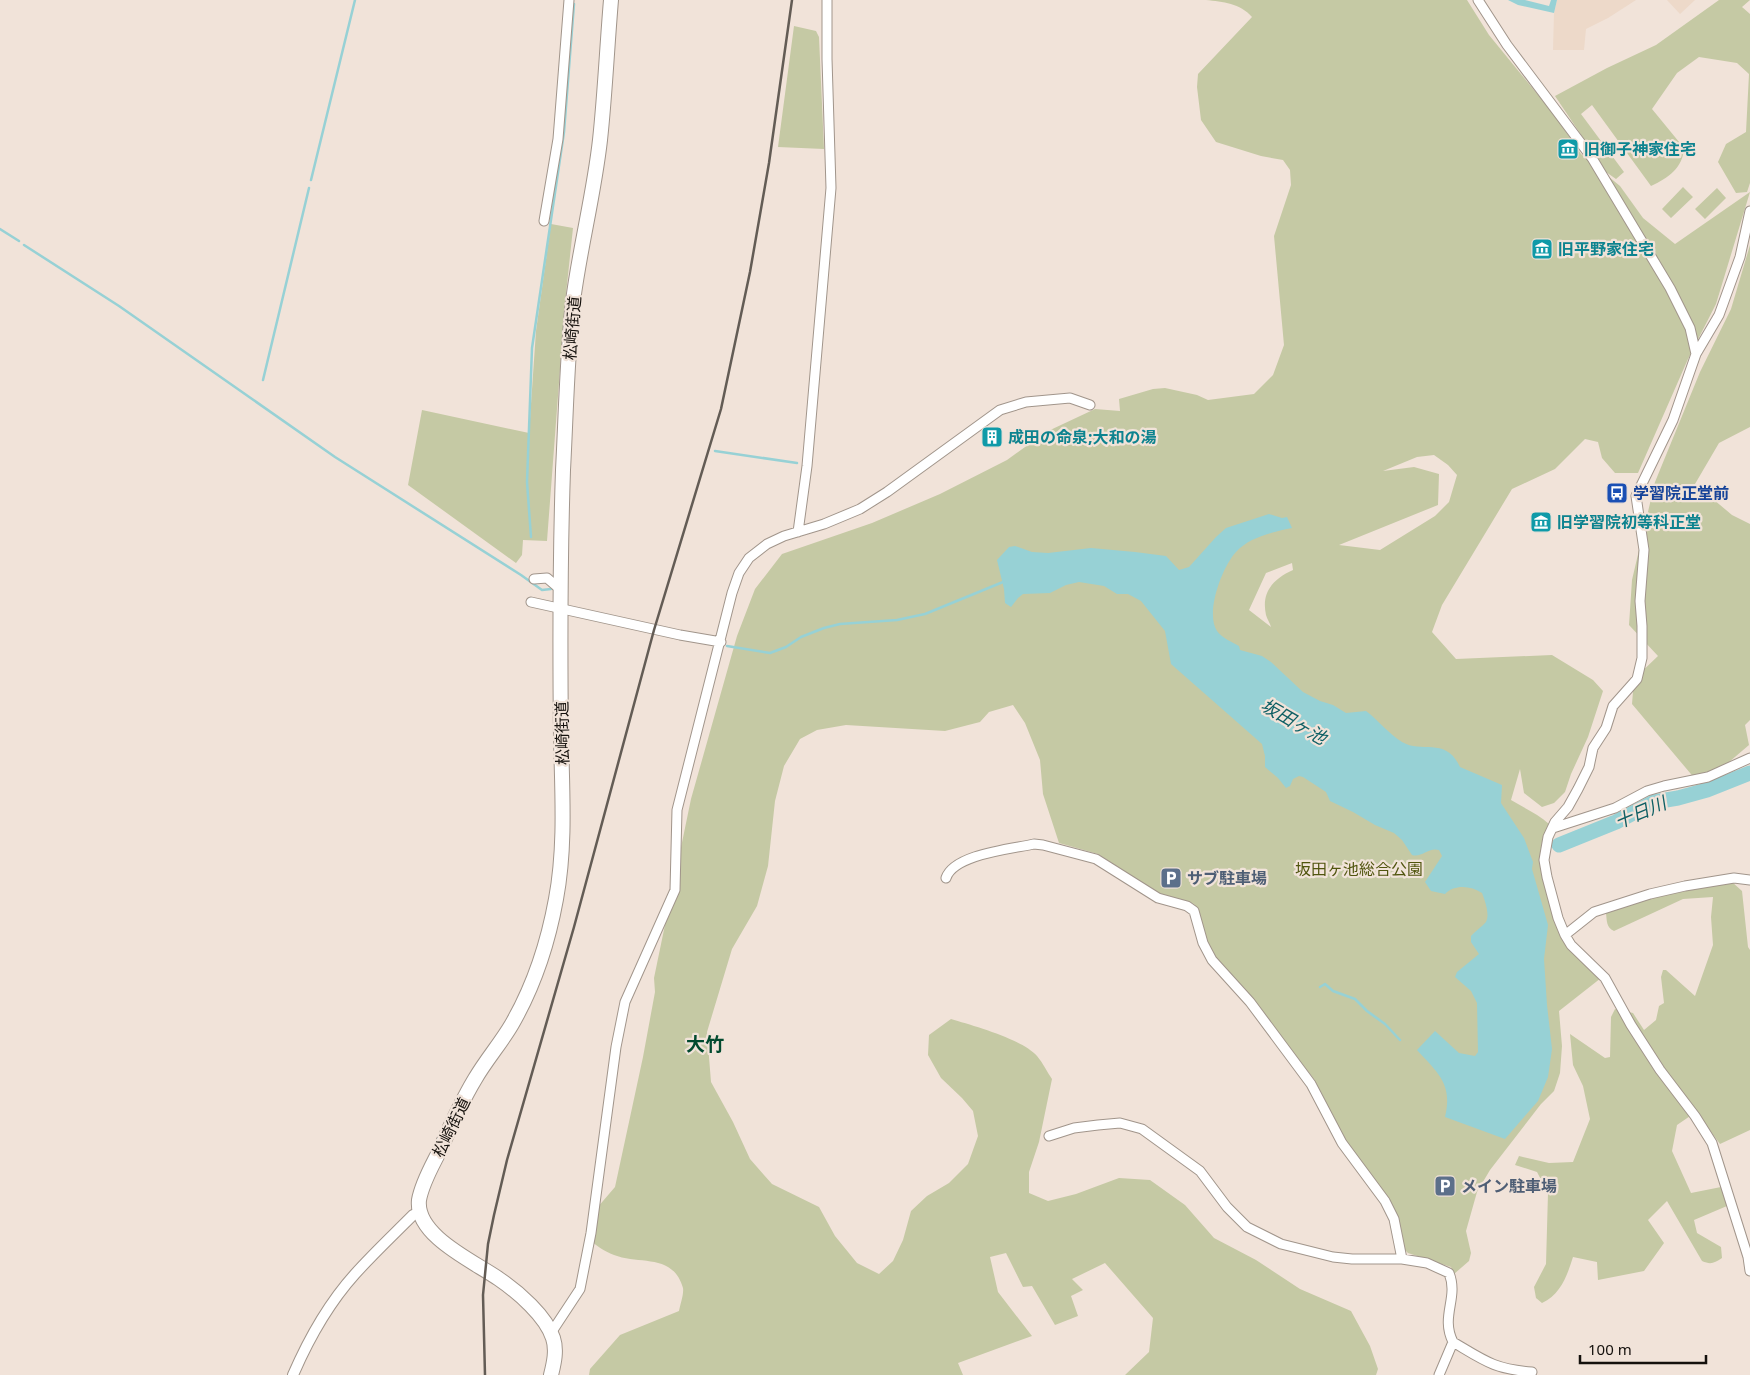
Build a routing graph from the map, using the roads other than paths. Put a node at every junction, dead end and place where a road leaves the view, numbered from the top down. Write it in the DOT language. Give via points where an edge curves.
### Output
graph roads {
  1 [pos="569,0"];
  2 [pos="611,0"];
  3 [pos="827,0"];
  4 [pos="1478,0"];
  5 [pos="1750,211"];
  6 [pos="544,221"];
  7 [pos="1696,354"];
  8 [pos="1090,405"];
  9 [pos="798,532"];
  10 [pos="534,579"];
  11 [pos="562,590"];
  12 [pos="531,602"];
  13 [pos="561,610"];
  14 [pos="721,642"];
  15 [pos="1750,758"];
  16 [pos="1553,828"];
  17 [pos="946,878"];
  18 [pos="1750,880"];
  19 [pos="1565,935"];
  20 [pos="1049,1136"];
  21 [pos="420,1212"];
  22 [pos="1749,1256"];
  23 [pos="1402,1259"];
  24 [pos="1750,1271"];
  25 [pos="551,1333"];
  26 [pos="1453,1342"];
  27 [pos="1532,1372"];
  28 [pos="293,1375"];
  29 [pos="552,1375"];
  30 [pos="1439,1375"];
  1 -- 6 [label="street" via="558,139"];
  2 -- 11 [label="main road, 松崎街道" via="600,139 573,302 563,474"];
  3 -- 9 [label="street" via="831,188 807,466"];
  4 -- 7 [label="street" via="1507,45 1592,158 1670,288 1690,328"];
  5 -- 7 [label="street" via="1740,258 1719,315"];
  7 -- 16 [label="street" via="1673,420 1636,496 1644,550 1640,601 1642,658 1637,679 1613,706 1578,789"];
  8 -- 9 [label="street" via="1070,398 1026,402 1000,410 860,509"];
  9 -- 14 [label="street" via="766,544 749,558 732,593"];
  10 -- 11 [label="street" via="547,578"];
  11 -- 13 [label="main road, 松崎街道"];
  12 -- 13 [label="street"];
  13 -- 14 [label="street"];
  13 -- 21 [label="main road, 松崎街道" via="563,806 559,886 550,929 533,984 511,1026 474,1081 434,1163 420,1197"];
  14 -- 25 [label="street" via="677,810 675,890 625,1002 580,1288"];
  15 -- 16 [label="street" via="1708,777 1647,791 1615,808"];
  16 -- 19 [label="street" via="1544,860"];
  17 -- 23 [label="street" via="952,868 971,858 1034,844 1043,845 1096,859 1158,898 1192,909 1212,960 1250,1002 1312,1084 1342,1143 1385,1202 1394,1219"];
  18 -- 19 [label="street" via="1734,878 1650,894 1594,912"];
  19 -- 22 [label="street" via="1605,978 1660,1070 1712,1142"];
  20 -- 23 [label="street" via="1074,1128 1120,1123 1142,1129 1200,1171 1247,1227 1281,1244 1333,1257"];
  21 -- 25 [label="main road" via="425,1224 440,1239 525,1300"];
  21 -- 28 [label="street" via="413,1215 354,1274 312,1334"];
  22 -- 24 [label="street"];
  23 -- 26 [label="street" via="1428,1263 1449,1273 1453,1284 1448,1326"];
  25 -- 29 [label="main road" via="555,1347"];
  26 -- 27 [label="street" via="1491,1364"];
  26 -- 30 [label="street"];
}
